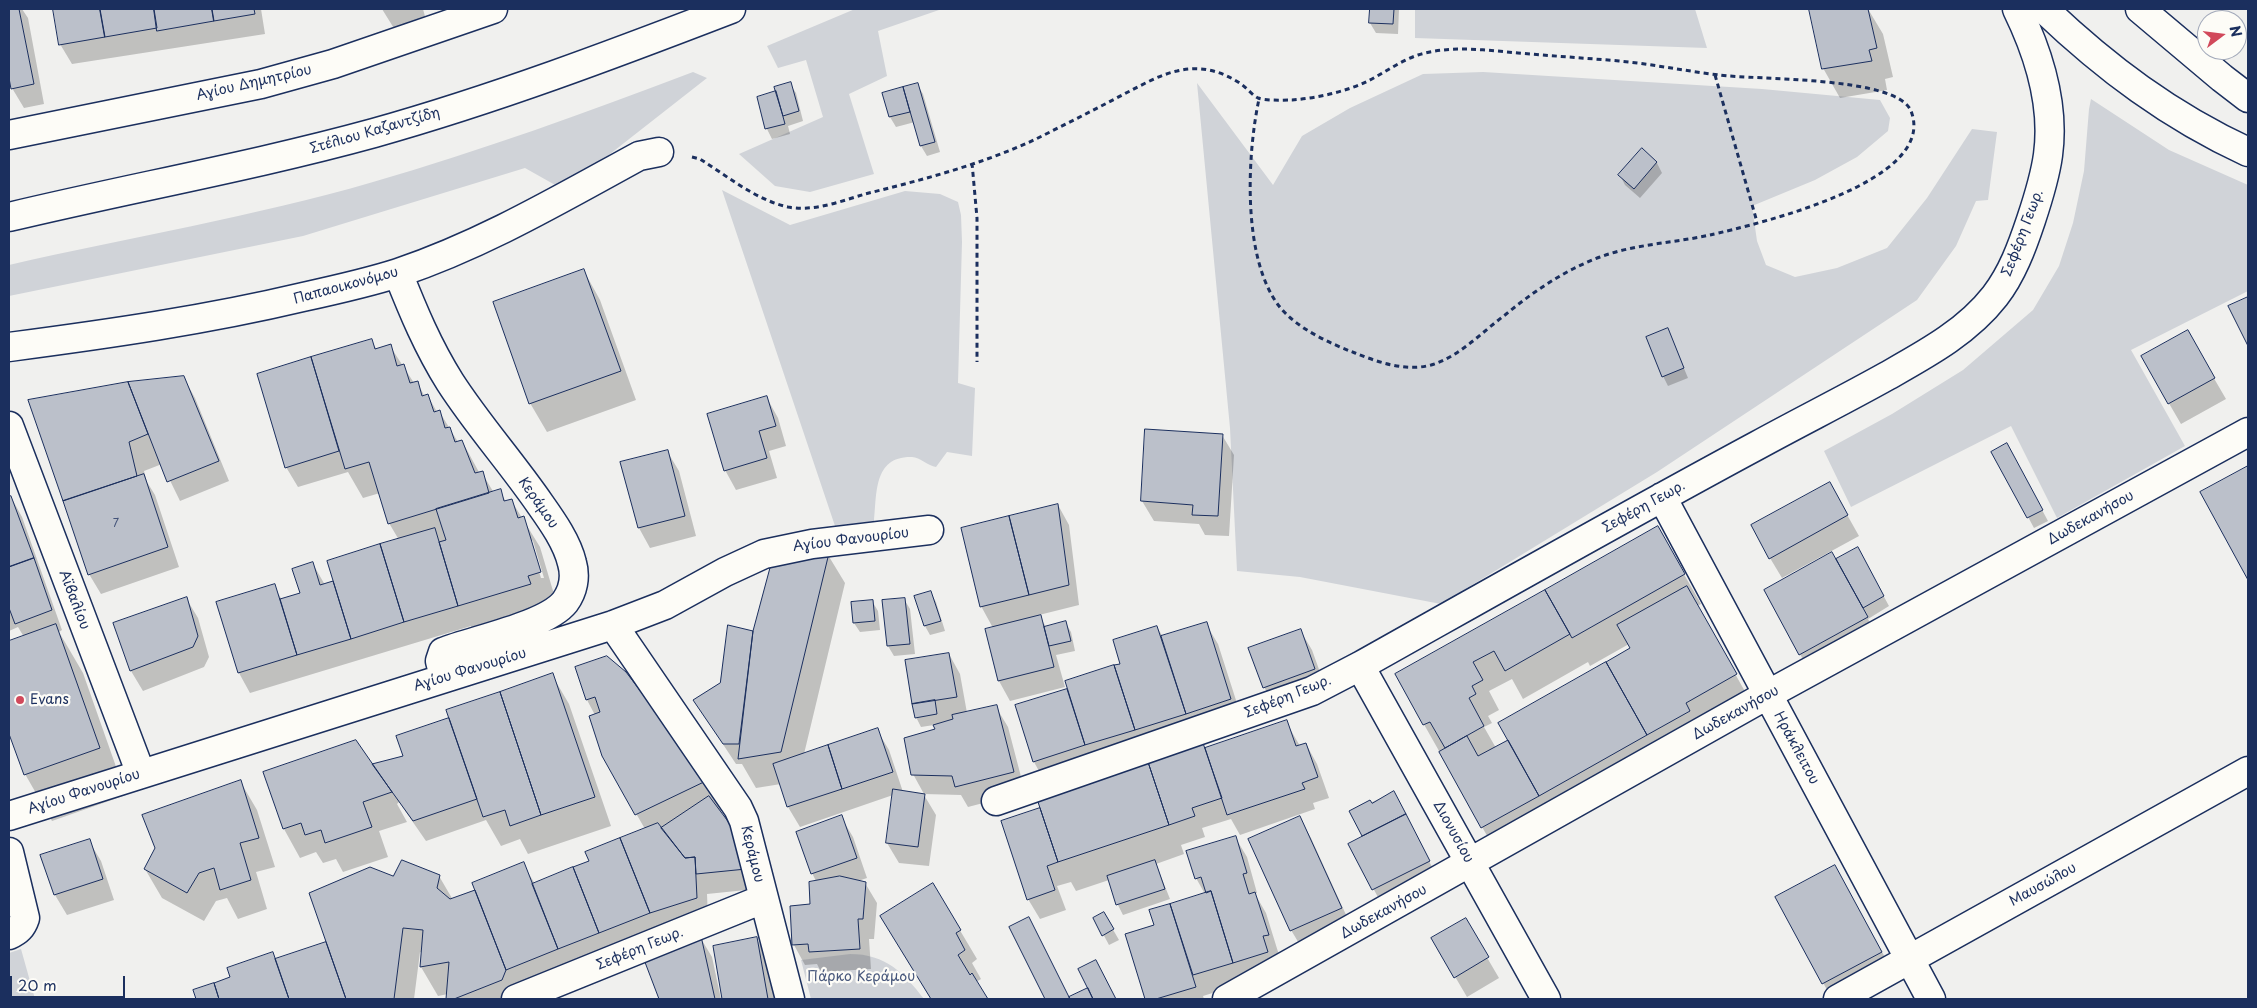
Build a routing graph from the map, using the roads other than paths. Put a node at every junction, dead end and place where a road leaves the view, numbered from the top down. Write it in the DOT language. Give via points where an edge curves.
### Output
graph roads {
  1 [pos="493,9"];
  2 [pos="732,9"];
  3 [pos="2017,9"];
  4 [pos="2044,9"];
  5 [pos="2140,9"];
  6 [pos="2248,98"];
  7 [pos="9,135"];
  8 [pos="660,152"];
  9 [pos="2248,152"];
  10 [pos="9,217"];
  11 [pos="398,273"];
  12 [pos="9,347"];
  13 [pos="9,426"];
  14 [pos="2248,432"];
  15 [pos="18,481"];
  16 [pos="1662,497"];
  17 [pos="929,530"];
  18 [pos="613,625"];
  19 [pos="1360,666"];
  20 [pos="444,677"];
  21 [pos="1767,695"];
  22 [pos="2248,772"];
  23 [pos="141,774"];
  24 [pos="996,801"];
  25 [pos="9,816"];
  26 [pos="9,852"];
  27 [pos="1470,864"];
  28 [pos="763,899"];
  29 [pos="9,935"];
  30 [pos="1910,960"];
  31 [pos="516,999"];
  32 [pos="790,999"];
  33 [pos="1227,999"];
  34 [pos="1546,999"];
  35 [pos="1838,999"];
  36 [pos="1931,999"];
  1 -- 7 [label="street, Αγίου Δημητρίου" via="342,62 262,84"];
  2 -- 10 [label="street, Στέλιου Καζαντζίδη" via="517,88 374,133"];
  3 -- 16 [label="street, Σεφέρη Γεωρ." via="2036,50 2042,72 2048,111 2048,155 2026,233 2005,282 1965,326 1927,353"];
  4 -- 9 [label="street" via="2101,61 2150,98"];
  5 -- 6 [label="street"];
  8 -- 11 [label="street, Παπαοικονόμου" via="639,156 523,220"];
  11 -- 12 [label="street, Παπαοικονόμου" via="314,295 169,325"];
  11 -- 20 [label="street, Κεράμου" via="420,330 450,383 552,522 574,571 569,595 548,616 444,652 440,661"];
  13 -- 15 [label="street, Αϊβαλίου"];
  14 -- 21 [label="street, Δωδεκανήσου"];
  15 -- 23 [label="street, Αϊβαλίου"];
  16 -- 19 [label="street, Σεφέρη Γεωρ."];
  16 -- 21 [label="street, Ηράκλειτου"];
  17 -- 18 [label="street, Αγίου Φανουρίου" via="812,544 764,554 665,605"];
  18 -- 20 [label="street, Αγίου Φανουρίου"];
  18 -- 28 [label="street, Κεράμου" via="738,808"];
  19 -- 24 [label="street, Σεφέρη Γεωρ." via="1301,695"];
  19 -- 27 [label="street, Διονυσίου"];
  20 -- 23 [label="street, Αγίου Φανουρίου"];
  21 -- 27 [label="street, Δωδεκανήσου"];
  21 -- 30 [label="street, Ηράκλειτου"];
  22 -- 30 [label="street, Μαυσώλου"];
  23 -- 25 [label="street, Αγίου Φανουρίου"];
  26 -- 29 [label="street" via="26,918 23,925"];
  27 -- 33 [label="street, Δωδεκανήσου"];
  27 -- 34 [label="street, Διονυσίου"];
  28 -- 31 [label="street, Σεφέρη Γεωρ."];
  28 -- 32 [label="street, Κεράμου"];
  30 -- 35 [label="street, Μαυσώλου"];
  30 -- 36 [label="street, Ηράκλειτου"];
}
